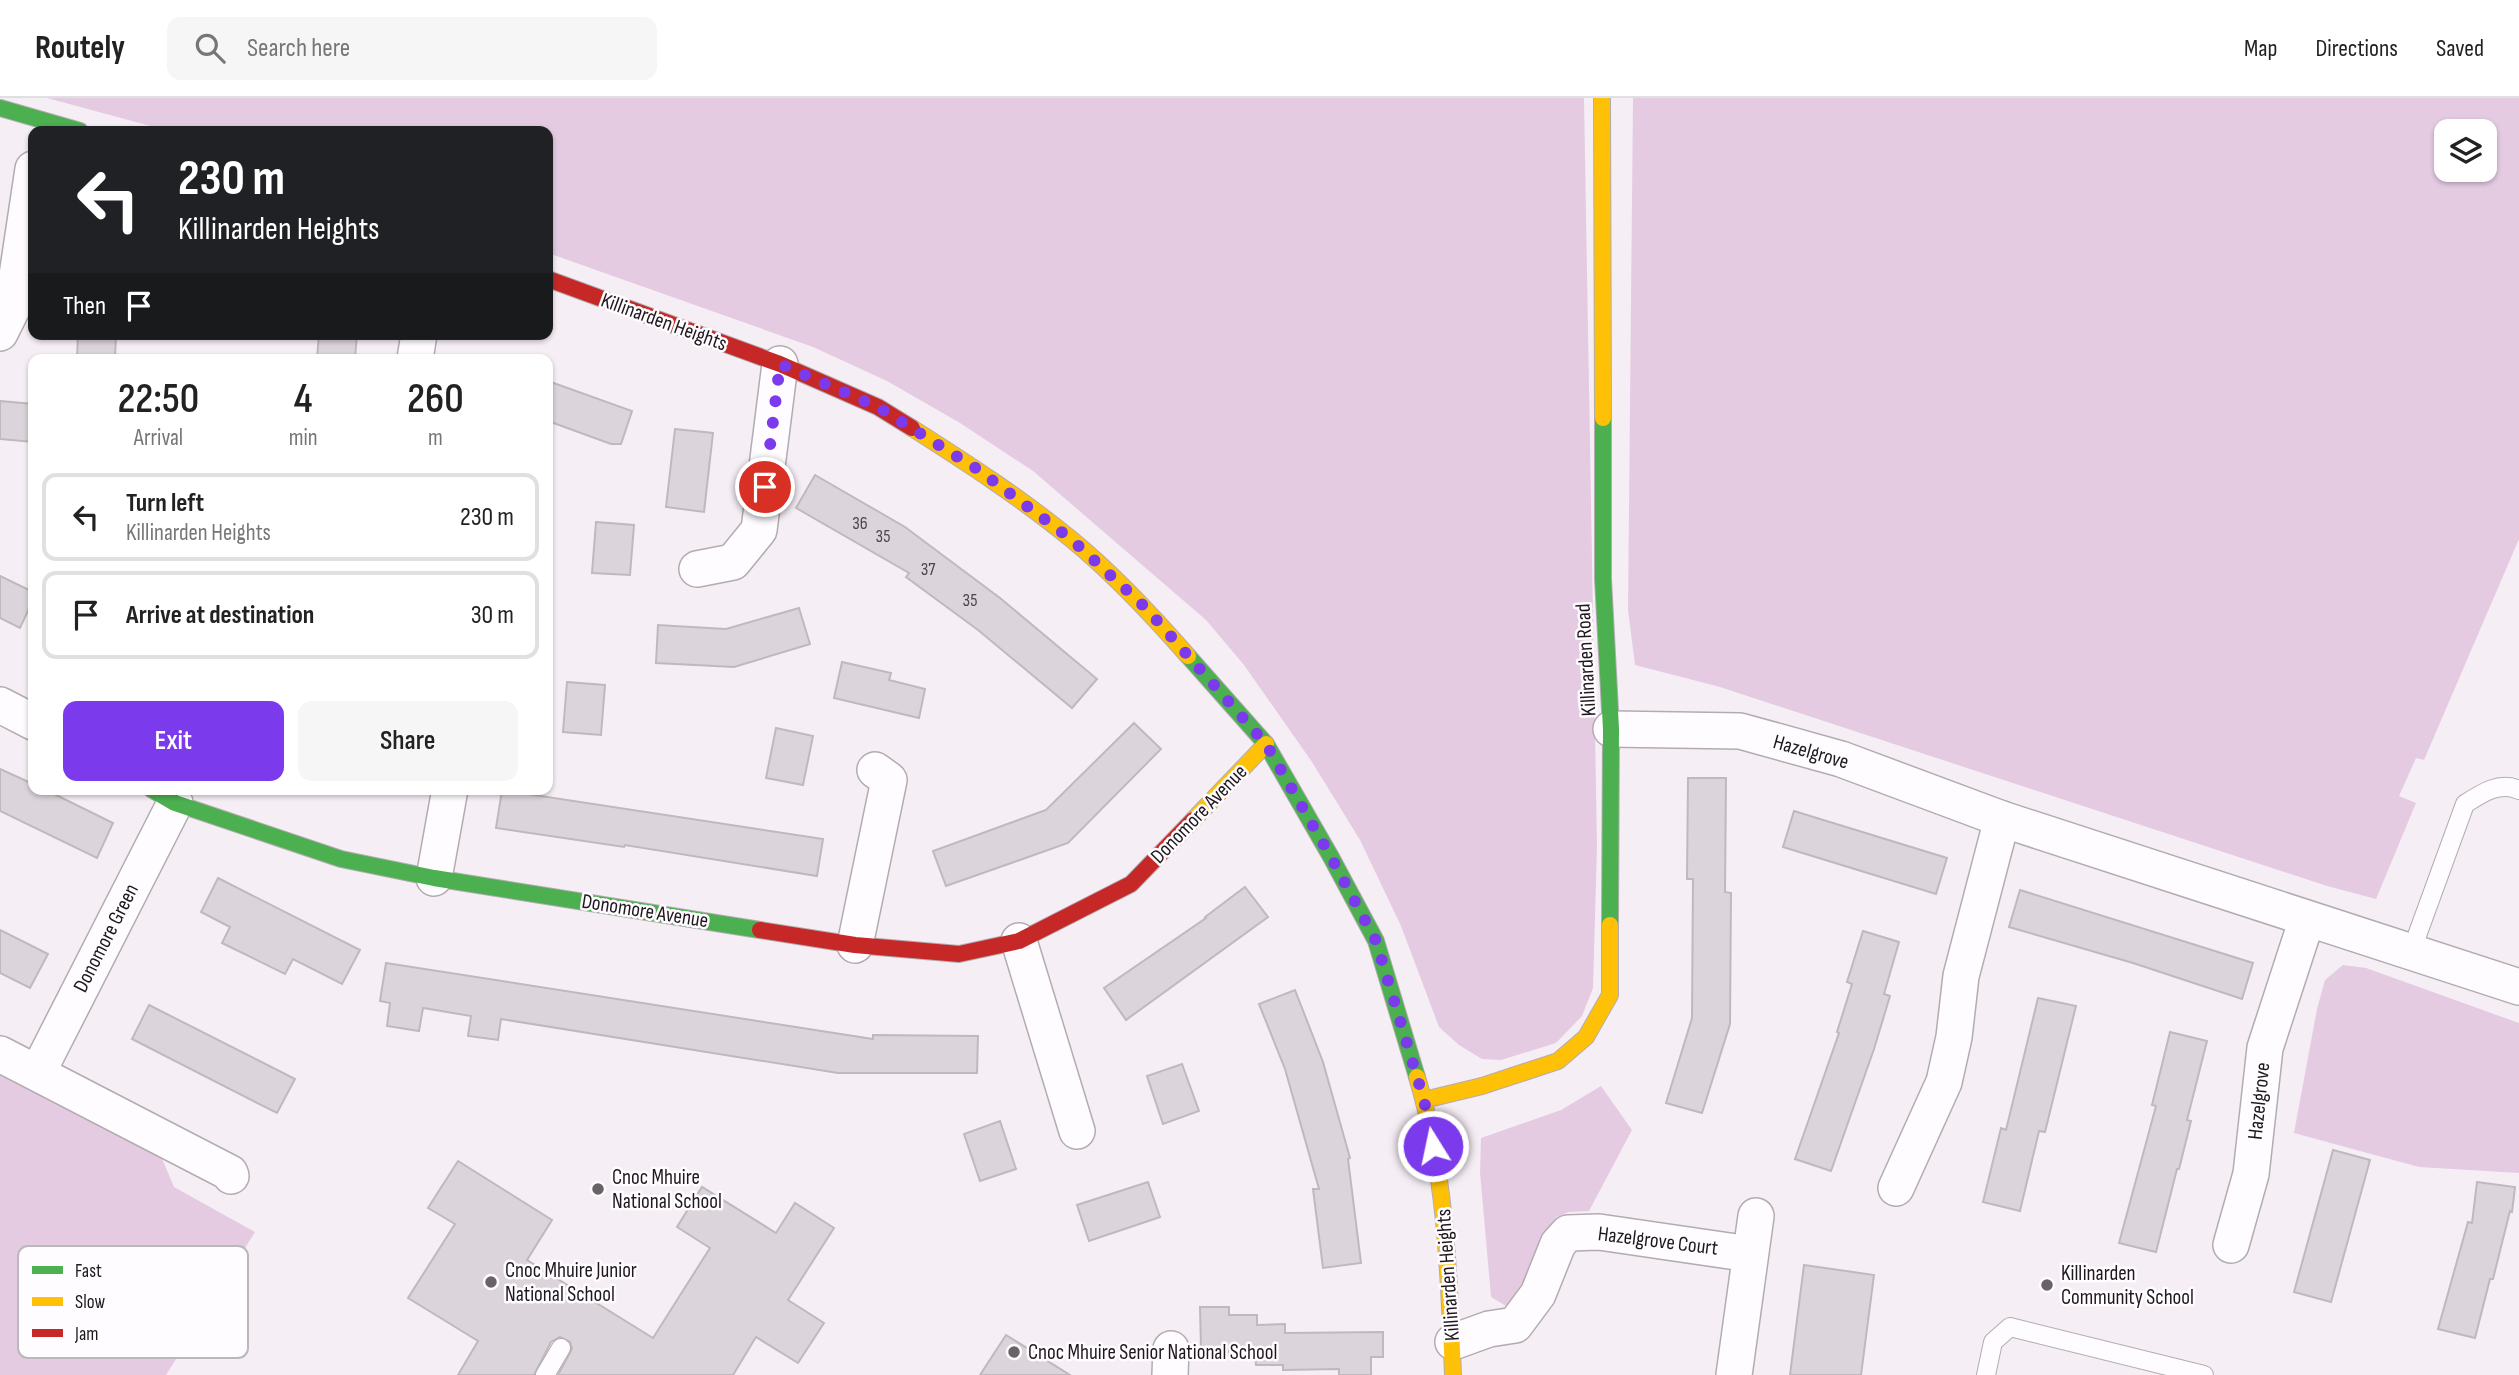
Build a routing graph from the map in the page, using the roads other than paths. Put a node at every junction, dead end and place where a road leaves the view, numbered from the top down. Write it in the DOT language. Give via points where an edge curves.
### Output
graph roads {
  1 [pos="1602,98"];
  2 [pos="0,108"];
  3 [pos="40,126"];
  4 [pos="28,202"];
  5 [pos="553,281"];
  6 [pos="0,333"];
  7 [pos="780,364"];
  8 [pos="697,569"];
  9 [pos="0,705"];
  10 [pos="28,718"];
  11 [pos="1611,729"];
  12 [pos="1266,744"];
  13 [pos="875,770"];
  14 [pos="2519,790"];
  15 [pos="449,795"];
  16 [pos="163,796"];
  17 [pos="2002,819"];
  18 [pos="434,878"];
  19 [pos="2307,919"];
  20 [pos="1019,942"];
  21 [pos="855,945"];
  22 [pos="2411,952"];
  23 [pos="2519,987"];
  24 [pos="0,1054"];
  25 [pos="38,1072"];
  26 [pos="1424,1100"];
  27 [pos="1077,1131"];
  28 [pos="231,1176"];
  29 [pos="1896,1188"];
  30 [pos="1756,1216"];
  31 [pos="2231,1245"];
  32 [pos="1751,1254"];
  33 [pos="561,1348"];
  34 [pos="1453,1358"];
  35 [pos="545,1375"];
  36 [pos="1734,1375"];
  37 [pos="1986,1375"];
  38 [pos="2204,1375"];
  1 -- 11 [label="street, Killinarden Road" via="1603,579"];
  2 -- 3 [label="street"];
  4 -- 6 [label="street" via="12,309"];
  5 -- 7 [label="street, Killinarden Heights"];
  7 -- 8 [label="street" via="759,530 733,562"];
  7 -- 12 [label="street, Killinarden Heights" via="878,407 977,469 1071,539 1145,607"];
  9 -- 10 [label="street"];
  11 -- 17 [label="street, Hazelgrove" via="1740,731 1842,759"];
  11 -- 26 [label="street, Killinarden Road" via="1610,995 1586,1037 1558,1061"];
  12 -- 20 [label="street, Donomore Avenue" via="1131,884"];
  12 -- 26 [label="street, Killinarden Heights" via="1376,941"];
  13 -- 21 [label="street" via="889,780"];
  14 -- 22 [label="lane" via="2509,786 2486,791 2465,804"];
  15 -- 18 [label="street"];
  16 -- 18 [label="street, Donomore Avenue" via="341,859"];
  16 -- 25 [label="street, Donomore Green"];
  17 -- 19 [label="street, Hazelgrove"];
  17 -- 29 [label="street" via="1961,976 1944,1082"];
  18 -- 21 [label="street, Donomore Avenue"];
  19 -- 22 [label="street, Hazelgrove"];
  19 -- 31 [label="street, Hazelgrove" via="2264,1048 2251,1174"];
  20 -- 21 [label="street, Donomore Avenue" via="959,954"];
  20 -- 27 [label="street"];
  22 -- 23 [label="street, Hazelgrove"];
  24 -- 25 [label="street"];
  25 -- 28 [label="street"];
  26 -- 34 [label="street, Killinarden Heights" via="1445,1214"];
  30 -- 32 [label="street"];
  32 -- 34 [label="street, Hazelgrove Court" via="1599,1232 1568,1233 1558,1244 1538,1294 1515,1325 1489,1329"];
  32 -- 36 [label="street"];
  33 -- 35 [label="lane"];
  37 -- 38 [label="lane" via="1993,1342 2010,1326"];
}
